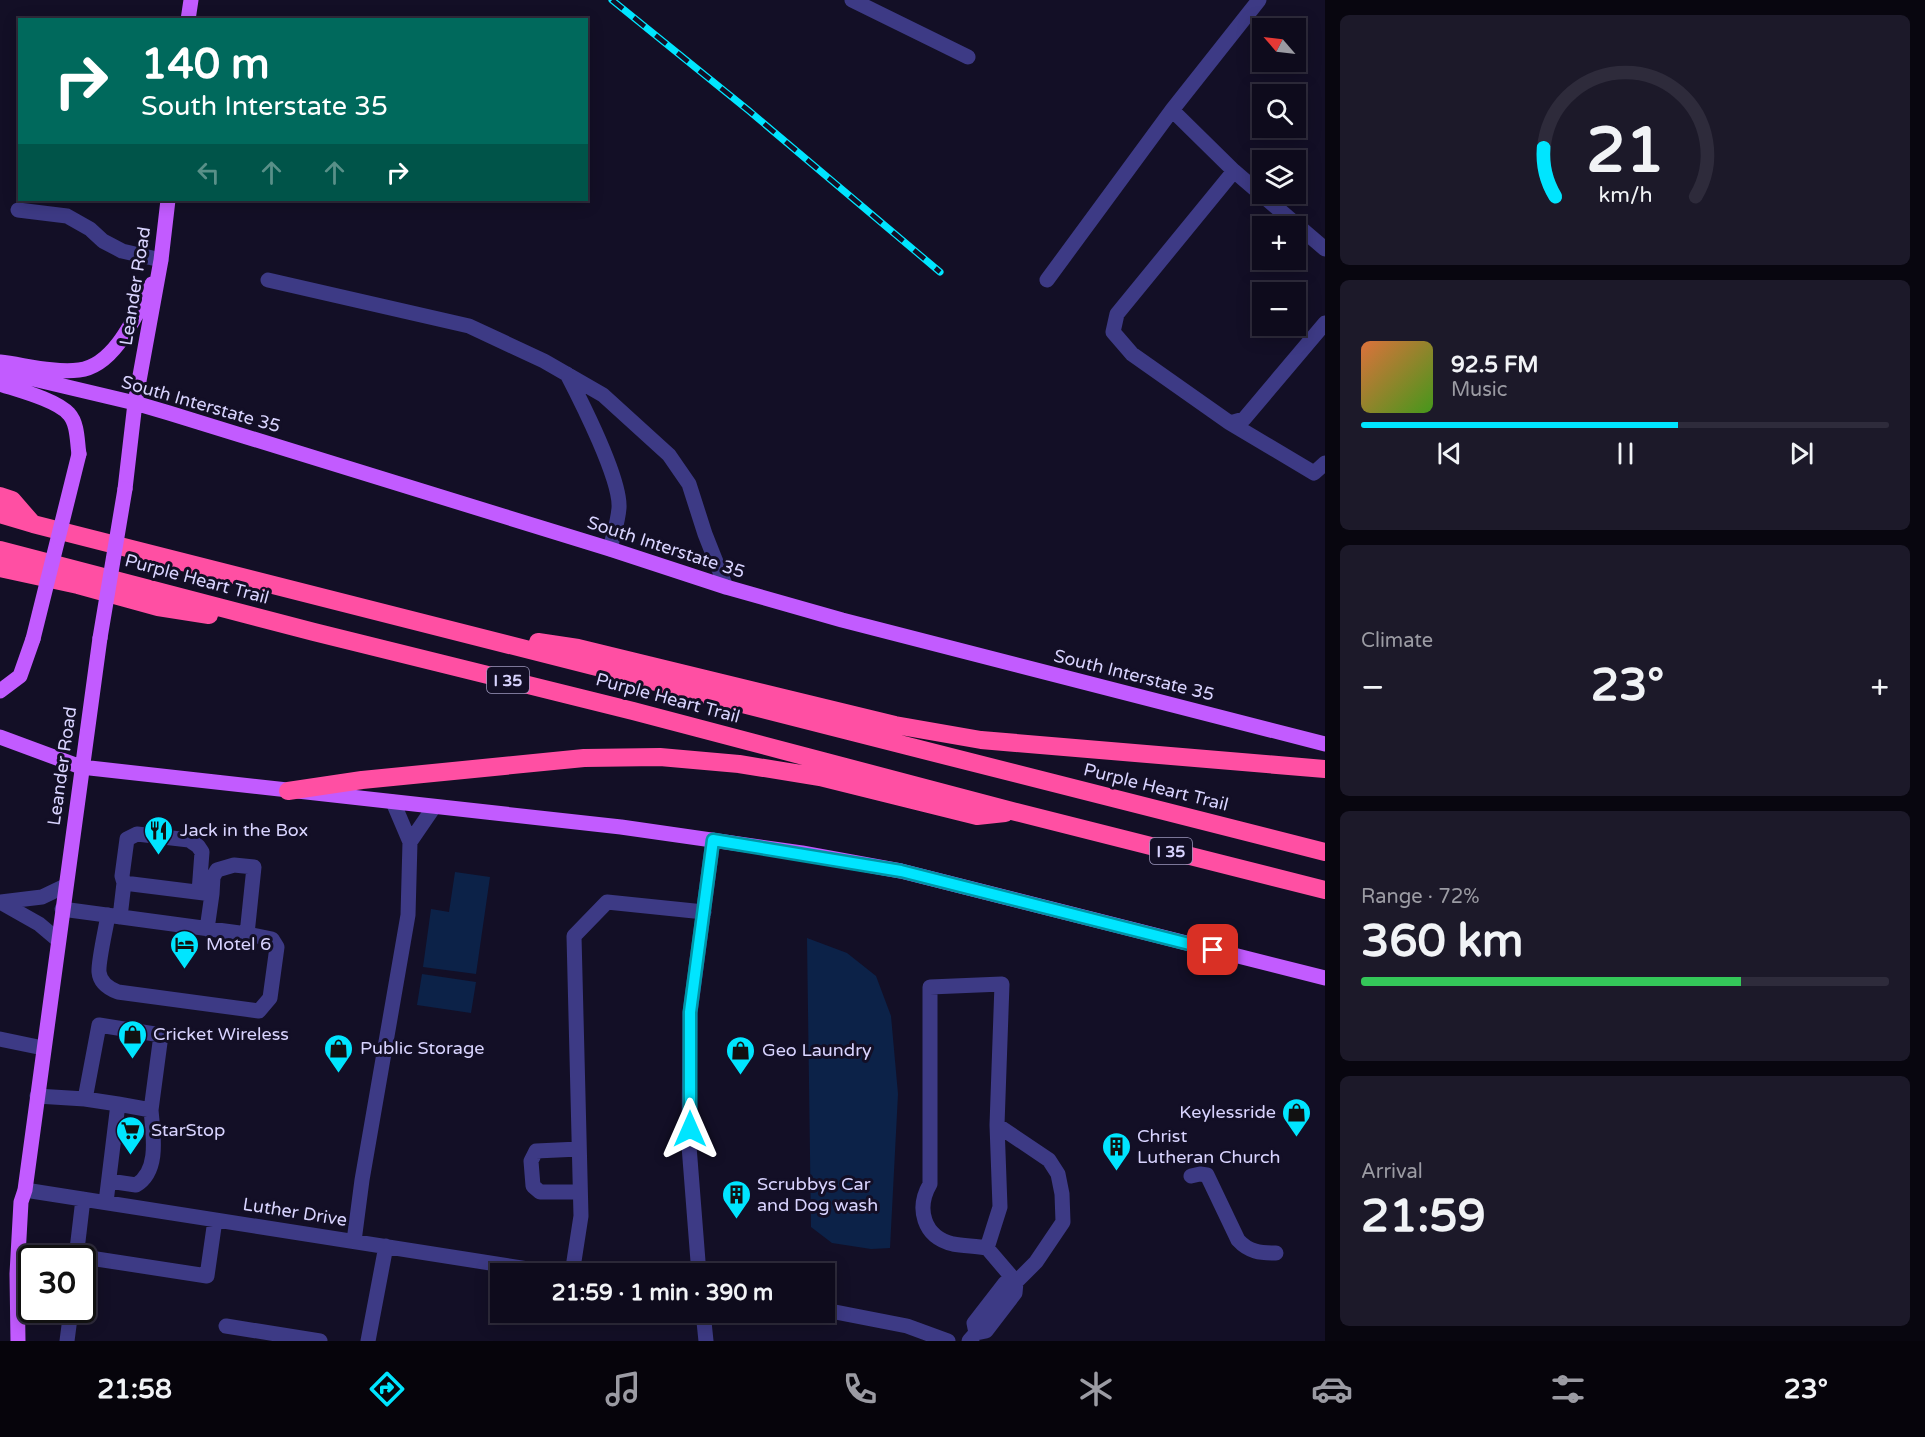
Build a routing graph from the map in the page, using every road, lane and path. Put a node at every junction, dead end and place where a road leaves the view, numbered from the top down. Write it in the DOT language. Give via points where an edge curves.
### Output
graph roads {
  1 [pos="190,0"];
  2 [pos="852,0"];
  3 [pos="1259,0"];
  4 [pos="188,18"];
  5 [pos="968,57"];
  6 [pos="1172,110"];
  7 [pos="1234,171"];
  8 [pos="168,201"];
  9 [pos="18,210"];
  10 [pos="1325,249"];
  11 [pos="160,265"];
  12 [pos="268,280"];
  13 [pos="1047,280"];
  14 [pos="1325,323"];
  15 [pos="0,362"];
  16 [pos="0,371"];
  17 [pos="567,374"];
  18 [pos="0,384"];
  19 [pos="135,403"];
  20 [pos="1230,423"];
  21 [pos="1325,463"];
  22 [pos="0,496"];
  23 [pos="0,514"];
  24 [pos="33,524"];
  25 [pos="610,549"];
  26 [pos="0,550"];
  27 [pos="0,568"];
  28 [pos="726,587"];
  29 [pos="425,624"];
  30 [pos="314,632"];
  31 [pos="0,691"];
  32 [pos="0,737"];
  33 [pos="1325,744"];
  34 [pos="81,767"];
  35 [pos="1325,769"];
  36 [pos="288,791"];
  37 [pos="393,802"];
  38 [pos="434,807"];
  39 [pos="1016,812"];
  40 [pos="713,840"];
  41 [pos="410,842"];
  42 [pos="1325,852"];
  43 [pos="124,883"];
  44 [pos="65,886"];
  45 [pos="1325,890"];
  46 [pos="206,893"];
  47 [pos="0,902"];
  48 [pos="62,909"];
  49 [pos="704,912"];
  50 [pos="114,916"];
  51 [pos="207,929"];
  52 [pos="247,934"];
  53 [pos="58,940"];
  54 [pos="1325,978"];
  55 [pos="0,1039"];
  56 [pos="44,1048"];
  57 [pos="37,1096"];
  58 [pos="85,1099"];
  59 [pos="118,1104"];
  60 [pos="151,1110"];
  61 [pos="997,1125"];
  62 [pos="579,1149"];
  63 [pos="1191,1176"];
  64 [pos="109,1181"];
  65 [pos="25,1190"];
  66 [pos="580,1191"];
  67 [pos="83,1199"];
  68 [pos="106,1203"];
  69 [pos="215,1220"];
  70 [pos="354,1241"];
  71 [pos="77,1245"];
  72 [pos="386,1246"];
  73 [pos="987,1248"];
  74 [pos="1276,1253"];
  75 [pos="96,1260"];
  76 [pos="492,1263"];
  77 [pos="574,1263"];
  78 [pos="698,1263"];
  79 [pos="1016,1282"];
  80 [pos="835,1314"];
  81 [pos="69,1323"];
  82 [pos="704,1323"];
  83 [pos="226,1326"];
  84 [pos="916,1335"];
  85 [pos="972,1337"];
  86 [pos="18,1341"];
  87 [pos="67,1341"];
  88 [pos="320,1341"];
  89 [pos="369,1341"];
  90 [pos="706,1341"];
  91 [pos="948,1341"];
  1 -- 4 [label="main road"];
  2 -- 5 [label="street"];
  3 -- 6 [label="street"];
  6 -- 7 [label="street"];
  6 -- 13 [label="street"];
  7 -- 10 [label="street"];
  7 -- 20 [label="street" via="1117,314 1113,332 1132,354"];
  8 -- 11 [label="main road, Leander Road"];
  9 -- 11 [label="street" via="67,216 103,241"];
  11 -- 15 [label="main road" via="123,337 103,361 81,370"];
  11 -- 19 [label="main road, Leander Road"];
  12 -- 17 [label="street" via="469,326"];
  14 -- 20 [label="street" via="1244,419"];
  16 -- 19 [label="main road, South Interstate 35"];
  17 -- 25 [label="street" via="612,476 619,506"];
  17 -- 28 [label="street" via="603,395 669,455 689,484"];
  18 -- 31 [label="main road, bridge" via="53,403 69,413 79,454 33,639 20,676"];
  19 -- 25 [label="main road, South Interstate 35"];
  19 -- 34 [label="main road, Leander Road, bridge"];
  20 -- 21 [label="street" via="1314,473"];
  22 -- 24 [label="highway" via="12,500"];
  23 -- 24 [label="highway, Purple Heart Trail / I 35"];
  24 -- 29 [label="highway, Purple Heart Trail / I 35"];
  25 -- 28 [label="main road, South Interstate 35"];
  26 -- 30 [label="highway, Purple Heart Trail / I 35"];
  27 -- 30 [label="highway" via="158,607"];
  28 -- 33 [label="main road, South Interstate 35"];
  29 -- 35 [label="highway" via="578,648 895,725 981,741"];
  29 -- 42 [label="highway, Purple Heart Trail / I 35"];
  30 -- 39 [label="highway, Purple Heart Trail / I 35"];
  32 -- 34 [label="main road"];
  34 -- 36 [label="main road"];
  34 -- 44 [label="main road, Leander Road"];
  36 -- 37 [label="main road"];
  36 -- 39 [label="highway" via="573,759 660,757 820,777 977,816"];
  37 -- 38 [label="main road"];
  37 -- 41 [label="street"];
  38 -- 40 [label="main road"];
  38 -- 41 [label="street"];
  39 -- 45 [label="highway, Purple Heart Trail / I 35"];
  40 -- 49 [label="street"];
  40 -- 54 [label="main road" via="901,871"];
  41 -- 70 [label="street" via="408,915"];
  43 -- 46 [label="street"];
  43 -- 46 [label="street" via="127,839 137,834 189,840 202,852"];
  43 -- 50 [label="street"];
  44 -- 47 [label="street" via="42,897"];
  44 -- 48 [label="main road, Leander Road"];
  46 -- 51 [label="street"];
  46 -- 52 [label="street" via="217,870 234,865 254,867"];
  47 -- 53 [label="street"];
  48 -- 50 [label="street"];
  48 -- 53 [label="main road, Leander Road"];
  49 -- 62 [label="street" via="608,902 574,936"];
  49 -- 78 [label="street" via="690,1024 689,1146"];
  50 -- 51 [label="street"];
  50 -- 52 [label="street" via="99,973 111,989 259,1011 270,998 277,947 272,939"];
  51 -- 52 [label="street"];
  53 -- 56 [label="main road, Leander Road"];
  55 -- 56 [label="street"];
  56 -- 57 [label="main road, Leander Road"];
  57 -- 58 [label="street"];
  57 -- 65 [label="main road, Leander Road"];
  58 -- 59 [label="street"];
  58 -- 60 [label="street" via="99,1025 161,1035"];
  59 -- 60 [label="street"];
  59 -- 64 [label="street"];
  60 -- 64 [label="street" via="151,1167 145,1178 136,1185"];
  61 -- 73 [label="street" via="1000,1207"];
  61 -- 73 [label="street" via="1002,984 930,987 930,1184 923,1196 924,1218 942,1240"];
  61 -- 79 [label="street" via="1049,1160 1058,1174 1062,1194 1063,1222 1036,1262"];
  62 -- 66 [label="street"];
  62 -- 66 [label="street" via="536,1151 531,1161 533,1186 540,1192"];
  63 -- 74 [label="street" via="1207,1175 1245,1247 1260,1253"];
  64 -- 68 [label="street"];
  65 -- 67 [label="street, Luther Drive"];
  65 -- 86 [label="main road, Leander Road" via="17,1274"];
  66 -- 77 [label="street" via="581,1216"];
  67 -- 68 [label="street, Luther Drive"];
  67 -- 71 [label="street"];
  68 -- 69 [label="street, Luther Drive"];
  69 -- 70 [label="street, Luther Drive"];
  69 -- 75 [label="street" via="207,1276"];
  70 -- 72 [label="street, Luther Drive"];
  72 -- 76 [label="street, Luther Drive"];
  72 -- 89 [label="street"];
  73 -- 79 [label="street"];
  79 -- 85 [label="street" via="1005,1282 974,1323"];
  80 -- 84 [label="street"];
  81 -- 87 [label="street"];
  82 -- 90 [label="street"];
  83 -- 88 [label="street"];
  84 -- 91 [label="street"];
}
